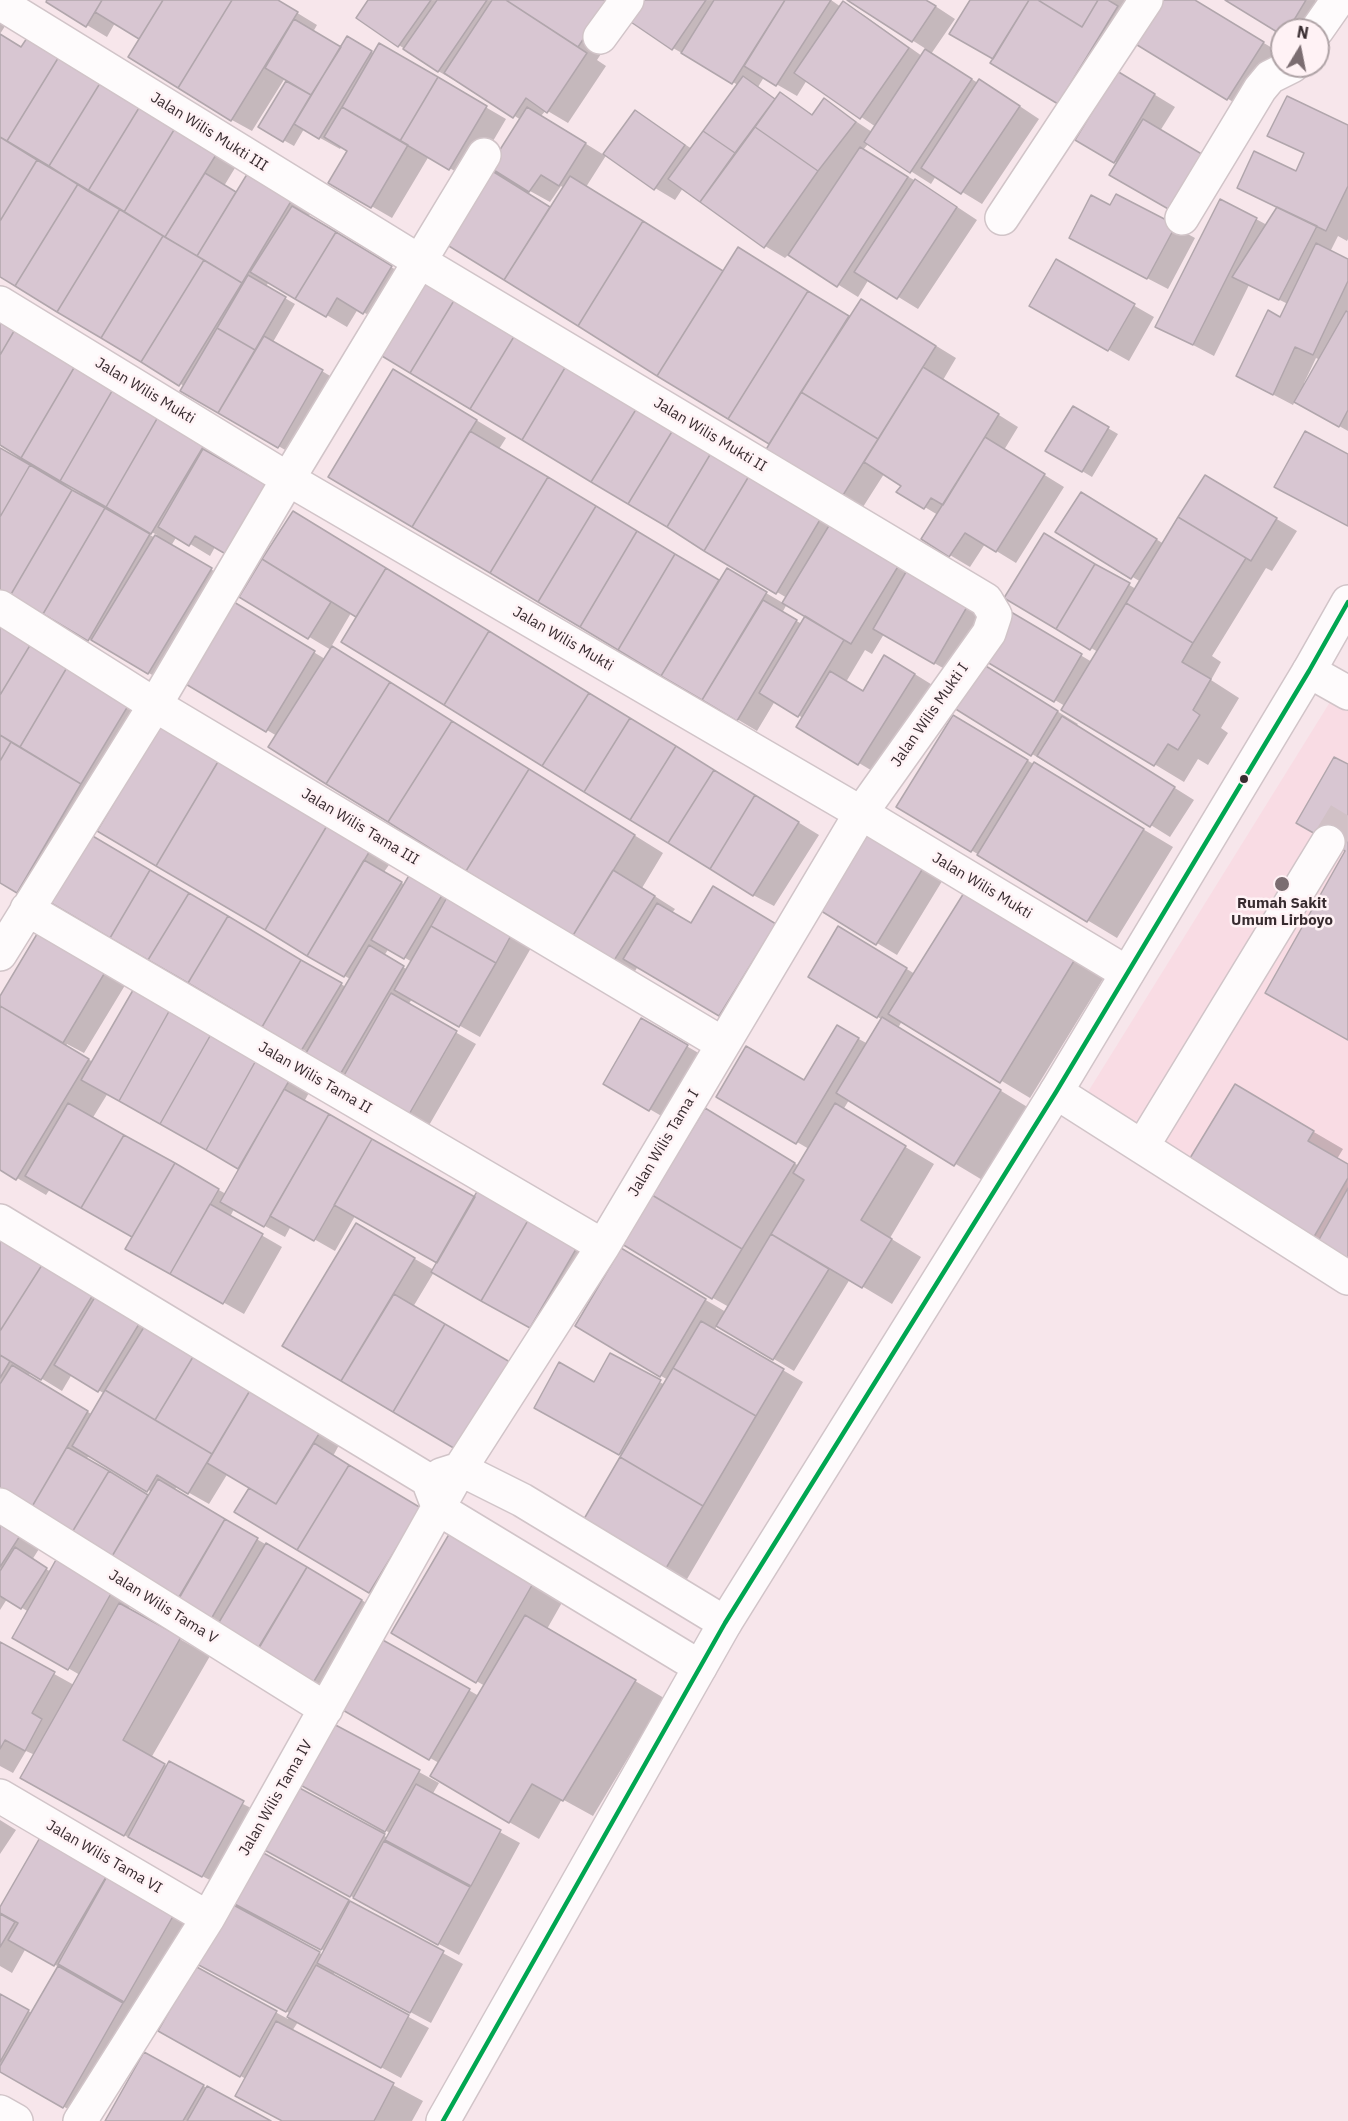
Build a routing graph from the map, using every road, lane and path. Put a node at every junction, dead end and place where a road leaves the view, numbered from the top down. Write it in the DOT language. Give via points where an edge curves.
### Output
graph roads {
  1 [pos="627,0"];
  2 [pos="1146,0"];
  3 [pos="1338,0"];
  4 [pos="0,3"];
  5 [pos="1325,18"];
  6 [pos="600,37"];
  7 [pos="1270,77"];
  8 [pos="484,154"];
  9 [pos="1002,218"];
  10 [pos="1182,218"];
  11 [pos="419,261"];
  12 [pos="0,303"];
  13 [pos="288,479"];
  14 [pos="1348,602"];
  15 [pos="0,607"];
  16 [pos="994,615"];
  17 [pos="1309,671"];
  18 [pos="1348,693"];
  19 [pos="155,705"];
  20 [pos="861,813"];
  21 [pos="1328,842"];
  22 [pos="15,916"];
  23 [pos="0,954"];
  24 [pos="1127,973"];
  25 [pos="723,1044"];
  26 [pos="1056,1092"];
  27 [pos="1142,1147"];
  28 [pos="0,1221"];
  29 [pos="603,1246"];
  30 [pos="1348,1278"];
  31 [pos="460,1468"];
  32 [pos="434,1494"];
  33 [pos="0,1505"];
  34 [pos="725,1623"];
  35 [pos="700,1667"];
  36 [pos="326,1709"];
  37 [pos="0,1796"];
  38 [pos="208,1918"];
  39 [pos="0,2112"];
  40 [pos="16,2121"];
  41 [pos="80,2121"];
  42 [pos="443,2121"];
  1 -- 6 [label="main road"];
  2 -- 9 [label="main road"];
  3 -- 5 [label="main road"];
  4 -- 11 [label="main road, Jalan Wilis Mukti III"];
  7 -- 10 [label="main road"];
  8 -- 11 [label="main road"];
  11 -- 13 [label="main road"];
  11 -- 16 [label="main road, Jalan Wilis Mukti II" via="986,600"];
  12 -- 13 [label="main road, Jalan Wilis Mukti"];
  13 -- 19 [label="main road"];
  13 -- 20 [label="main road, Jalan Wilis Mukti"];
  14 -- 17 [label="main road"];
  15 -- 19 [label="main road, Jalan Wilis Tama III"];
  16 -- 20 [label="main road, Jalan Wilis Mukti I" via="989,633"];
  17 -- 18 [label="main road"];
  17 -- 24 [label="main road"];
  19 -- 22 [label="main road"];
  19 -- 25 [label="main road, Jalan Wilis Tama III"];
  20 -- 24 [label="main road, Jalan Wilis Mukti"];
  20 -- 25 [label="main road, Jalan Wilis Tama I"];
  21 -- 27 [label="main road"];
  22 -- 23 [label="main road"];
  22 -- 29 [label="main road, Jalan Wilis Tama II"];
  24 -- 26 [label="main road"];
  25 -- 29 [label="main road, Jalan Wilis Tama I"];
  26 -- 27 [label="main road"];
  26 -- 34 [label="main road"];
  27 -- 30 [label="main road"];
  28 -- 32 [label="main road"];
  29 -- 31 [label="main road, Jalan Wilis Tama I"];
  31 -- 32 [label="main road"];
  31 -- 34 [label="main road" via="522,1500"];
  32 -- 35 [label="main road"];
  32 -- 36 [label="main road, Jalan Wilis Tama IV"];
  33 -- 36 [label="main road, Jalan Wilis Tama V"];
  34 -- 35 [label="main road"];
  35 -- 42 [label="main road"];
  36 -- 38 [label="main road, Jalan Wilis Tama IV"];
  37 -- 38 [label="main road, Jalan Wilis Tama VI"];
  38 -- 41 [label="main road, Jalan Wilis Tama IV"];
  39 -- 40 [label="main road"];
}
